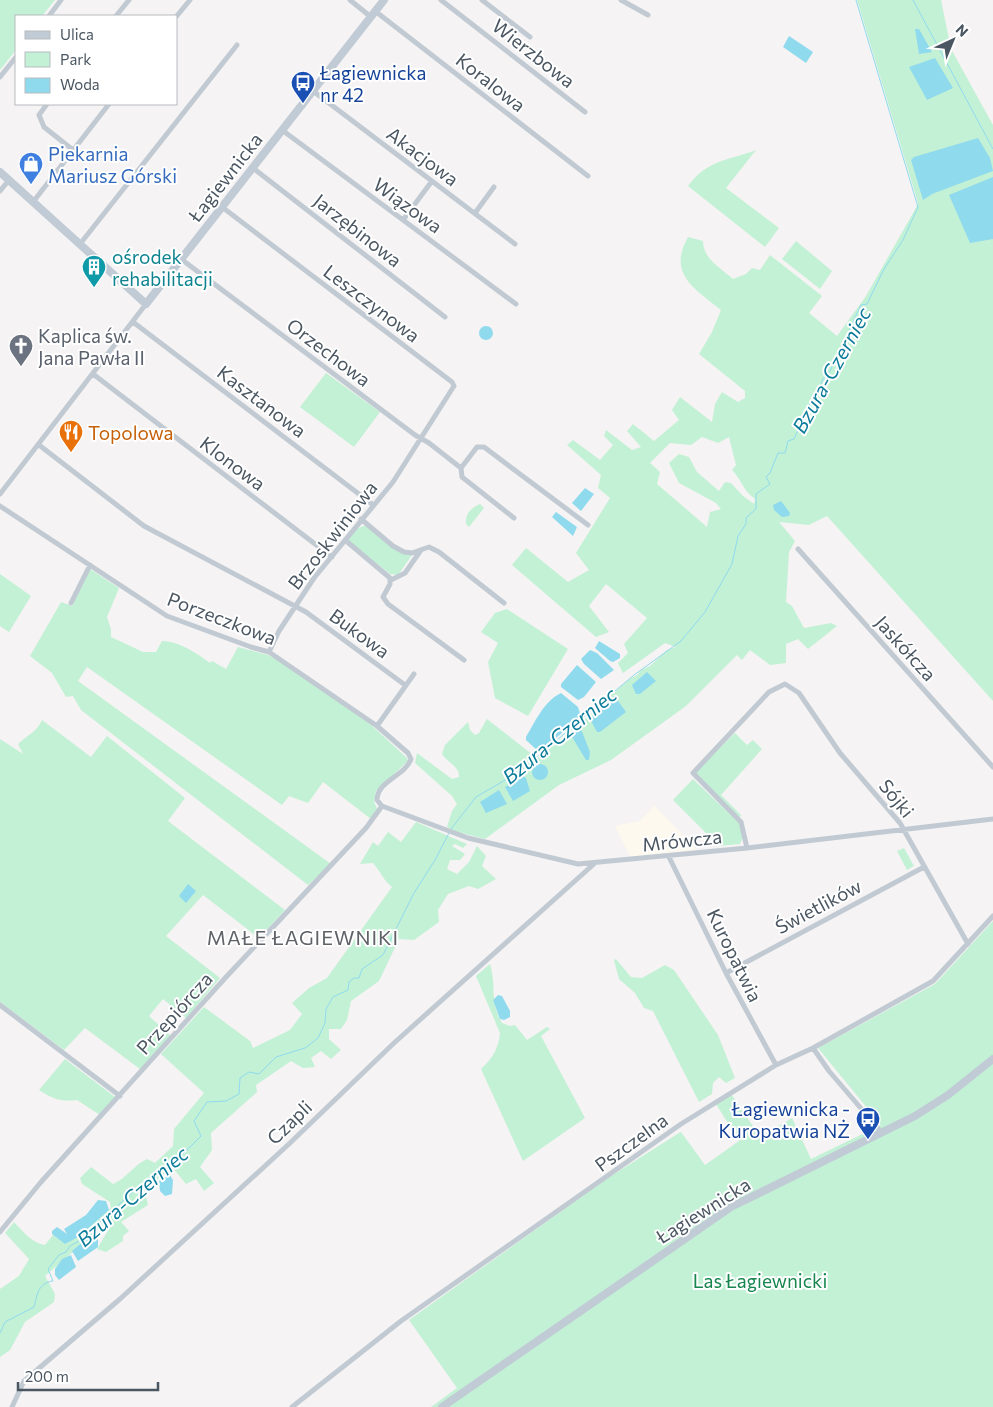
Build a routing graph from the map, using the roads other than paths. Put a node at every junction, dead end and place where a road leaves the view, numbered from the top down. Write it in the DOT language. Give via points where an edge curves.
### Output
graph roads {
  1 [pos="62,0"];
  2 [pos="129,0"];
  3 [pos="190,0"];
  4 [pos="350,0"];
  5 [pos="384,0"];
  6 [pos="441,0"];
  7 [pos="482,0"];
  8 [pos="621,0"];
  9 [pos="373,14"];
  10 [pos="50,15"];
  11 [pos="117,15"];
  12 [pos="178,15"];
  13 [pos="648,15"];
  14 [pos="530,37"];
  15 [pos="237,45"];
  16 [pos="15,58"];
  17 [pos="0,77"];
  18 [pos="313,91"];
  19 [pos="46,105"];
  20 [pos="108,105"];
  21 [pos="585,112"];
  22 [pos="282,130"];
  23 [pos="73,150"];
  24 [pos="253,168"];
  25 [pos="0,172"];
  26 [pos="588,176"];
  27 [pos="9,180"];
  28 [pos="432,181"];
  29 [pos="494,187"];
  30 [pos="0,191"];
  31 [pos="33,202"];
  32 [pos="222,207"];
  33 [pos="475,213"];
  34 [pos="403,220"];
  35 [pos="80,244"];
  36 [pos="515,244"];
  37 [pos="181,259"];
  38 [pos="146,304"];
  39 [pos="516,304"];
  40 [pos="445,317"];
  41 [pos="133,322"];
  42 [pos="94,374"];
  43 [pos="420,438"];
  44 [pos="39,446"];
  45 [pos="461,468"];
  46 [pos="0,494"];
  47 [pos="372,504"];
  48 [pos="0,506"];
  49 [pos="514,518"];
  50 [pos="361,519"];
  51 [pos="588,525"];
  52 [pos="345,540"];
  53 [pos="798,549"];
  54 [pos="422,550"];
  55 [pos="332,557"];
  56 [pos="90,565"];
  57 [pos="391,580"];
  58 [pos="71,603"];
  59 [pos="504,603"];
  60 [pos="296,606"];
  61 [pos="269,652"];
  62 [pos="464,660"];
  63 [pos="414,674"];
  64 [pos="405,685"];
  65 [pos="377,726"];
  66 [pos="993,767"];
  67 [pos="382,806"];
  68 [pos="993,819"];
  69 [pos="904,829"];
  70 [pos="747,848"];
  71 [pos="669,857"];
  72 [pos="576,864"];
  73 [pos="595,864"];
  74 [pos="924,867"];
  75 [pos="580,876"];
  76 [pos="993,916"];
  77 [pos="968,944"];
  78 [pos="726,973"];
  79 [pos="0,1005"];
  80 [pos="813,1048"];
  81 [pos="993,1059"];
  82 [pos="776,1065"];
  83 [pos="120,1096"];
  84 [pos="882,1133"];
  85 [pos="0,1232"];
  86 [pos="12,1407"];
  87 [pos="292,1407"];
  88 [pos="442,1407"];
  1 -- 10 [label="street"];
  2 -- 11 [label="street"];
  3 -- 12 [label="street"];
  4 -- 9 [label="street, Koralowa"];
  5 -- 9 [label="street, Łagiewnicka"];
  6 -- 21 [label="street, Wierzbowa"];
  7 -- 14 [label="street"];
  8 -- 13 [label="street"];
  9 -- 18 [label="street, Łagiewnicka"];
  9 -- 26 [label="street, Koralowa"];
  15 -- 35 [label="street"];
  16 -- 17 [label="street"];
  18 -- 22 [label="street, Łagiewnicka"];
  18 -- 28 [label="street, Akacjowa"];
  19 -- 23 [label="street" via="39,115 41,123"];
  20 -- 23 [label="street"];
  22 -- 24 [label="street, Łagiewnicka"];
  22 -- 34 [label="street, Wiązowa"];
  23 -- 31 [label="street"];
  24 -- 32 [label="street, Łagiewnicka"];
  24 -- 40 [label="street, Jarzębinowa"];
  25 -- 27 [label="street"];
  27 -- 30 [label="street"];
  27 -- 31 [label="street"];
  28 -- 33 [label="street, Akacjowa"];
  28 -- 34 [label="street"];
  29 -- 33 [label="street"];
  31 -- 35 [label="street"];
  32 -- 37 [label="street, Łagiewnicka"];
  32 -- 43 [label="street, Leszczynowa" via="452,382 453,388"];
  33 -- 36 [label="street, Akacjowa"];
  34 -- 39 [label="street, Wiązowa"];
  35 -- 38 [label="street"];
  37 -- 38 [label="street, Łagiewnicka"];
  37 -- 43 [label="street, Orzechowa"];
  38 -- 41 [label="street, Łagiewnicka"];
  41 -- 42 [label="street, Łagiewnicka"];
  41 -- 47 [label="street, Kasztanowa"];
  42 -- 44 [label="street, Łagiewnicka"];
  42 -- 55 [label="street, Klonowa"];
  43 -- 45 [label="street, Orzechowa"];
  43 -- 47 [label="street, Brzoskwiniowa" via="397,476"];
  44 -- 46 [label="street, Łagiewnicka"];
  44 -- 60 [label="street" via="155,533"];
  45 -- 49 [label="street, Orzechowa" via="462,477"];
  45 -- 51 [label="street" via="477,448 484,447"];
  47 -- 50 [label="street, Brzoskwiniowa"];
  48 -- 56 [label="street, Porzeczkowa"];
  50 -- 52 [label="street, Brzoskwiniowa"];
  50 -- 54 [label="street" via="400,550 412,553"];
  52 -- 55 [label="street, Brzoskwiniowa"];
  52 -- 57 [label="street"];
  53 -- 66 [label="street, Jaskółcza"];
  54 -- 57 [label="street" via="405,572"];
  54 -- 59 [label="street" via="429,547 439,552"];
  55 -- 60 [label="street, Brzoskwiniowa"];
  56 -- 58 [label="street"];
  56 -- 61 [label="street, Porzeczkowa" via="166,616"];
  57 -- 62 [label="street" via="384,600"];
  60 -- 61 [label="street, Brzoskwiniowa"];
  60 -- 64 [label="street, Bukowa"];
  61 -- 65 [label="street, Porzeczkowa"];
  63 -- 64 [label="street"];
  64 -- 65 [label="street"];
  65 -- 67 [label="street, Porzeczkowa" via="410,756 410,763 380,790 377,800"];
  67 -- 72 [label="street, Mrówcza" via="455,834"];
  67 -- 83 [label="street, Przepiórcza" via="347,850 227,976"];
  68 -- 69 [label="street, Mrówcza"];
  69 -- 70 [label="street, Mrówcza"];
  69 -- 70 [label="street, Sójki" via="840,754 800,693 785,684 768,692 692,773 741,822"];
  69 -- 74 [label="street, Sójki"];
  70 -- 71 [label="street, Mrówcza"];
  71 -- 73 [label="street, Mrówcza"];
  71 -- 78 [label="street, Kuropatwia"];
  72 -- 73 [label="street, Mrówcza"];
  72 -- 75 [label="street"];
  73 -- 75 [label="street, Czapli"];
  74 -- 77 [label="street, Sójki"];
  74 -- 78 [label="street, Świetlików"];
  75 -- 86 [label="street, Czapli" via="394,1043 120,1299 24,1381"];
  76 -- 77 [label="street, Pszczelna"];
  77 -- 80 [label="street, Pszczelna" via="933,980"];
  78 -- 82 [label="street, Kuropatwia"];
  79 -- 83 [label="street"];
  80 -- 82 [label="street, Pszczelna"];
  80 -- 84 [label="street"];
  81 -- 84 [label="street, Łagiewnicka" via="939,1102"];
  82 -- 87 [label="street, Pszczelna" via="652,1144 409,1315"];
  83 -- 85 [label="street, Przepiórcza"];
  84 -- 88 [label="street, Łagiewnicka" via="731,1208"];
}
